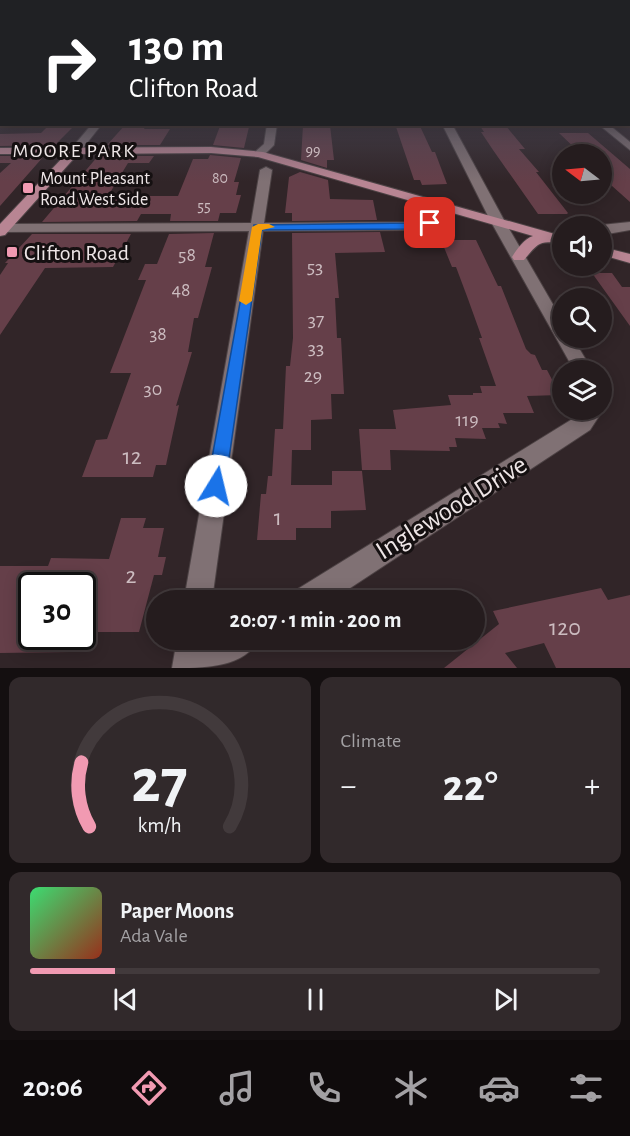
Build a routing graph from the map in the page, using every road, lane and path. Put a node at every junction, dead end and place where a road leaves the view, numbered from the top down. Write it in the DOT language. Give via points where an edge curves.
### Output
graph roads {
  1 [pos="96,126"];
  2 [pos="272,126"];
  3 [pos="448,126"];
  4 [pos="604,126"];
  5 [pos="630,147"];
  6 [pos="0,151"];
  7 [pos="75,151"];
  8 [pos="263,162"];
  9 [pos="497,220"];
  10 [pos="430,223"];
  11 [pos="630,226"];
  12 [pos="258,227"];
  13 [pos="612,228"];
  14 [pos="1,229"];
  15 [pos="552,237"];
  16 [pos="552,238"];
  17 [pos="612,254"];
  18 [pos="519,257"];
  19 [pos="630,259"];
  20 [pos="552,316"];
  21 [pos="585,420"];
  22 [pos="200,590"];
  23 [pos="322,590"];
  24 [pos="190,650"];
  25 [pos="227,650"];
  26 [pos="188,668"];
  27 [pos="199,668"];
  1 -- 7 [label="street"];
  2 -- 8 [label="street"];
  3 -- 9 [label="street"];
  4 -- 5 [label="street"];
  6 -- 7 [label="main road"];
  7 -- 8 [label="main road" via="211,150"];
  7 -- 14 [label="main road"];
  8 -- 9 [label="main road"];
  8 -- 12 [label="street"];
  9 -- 15 [label="main road"];
  9 -- 18 [label="street"];
  10 -- 12 [label="street"];
  11 -- 13 [label="street"];
  12 -- 14 [label="street"];
  12 -- 22 [label="street"];
  16 -- 18 [label="main road" via="532,241"];
  17 -- 19 [label="main road"];
  18 -- 20 [label="street"];
  21 -- 23 [label="street, Inglewood Drive"];
  24 -- 26 [label="street"];
  25 -- 27 [label="street"];
}
